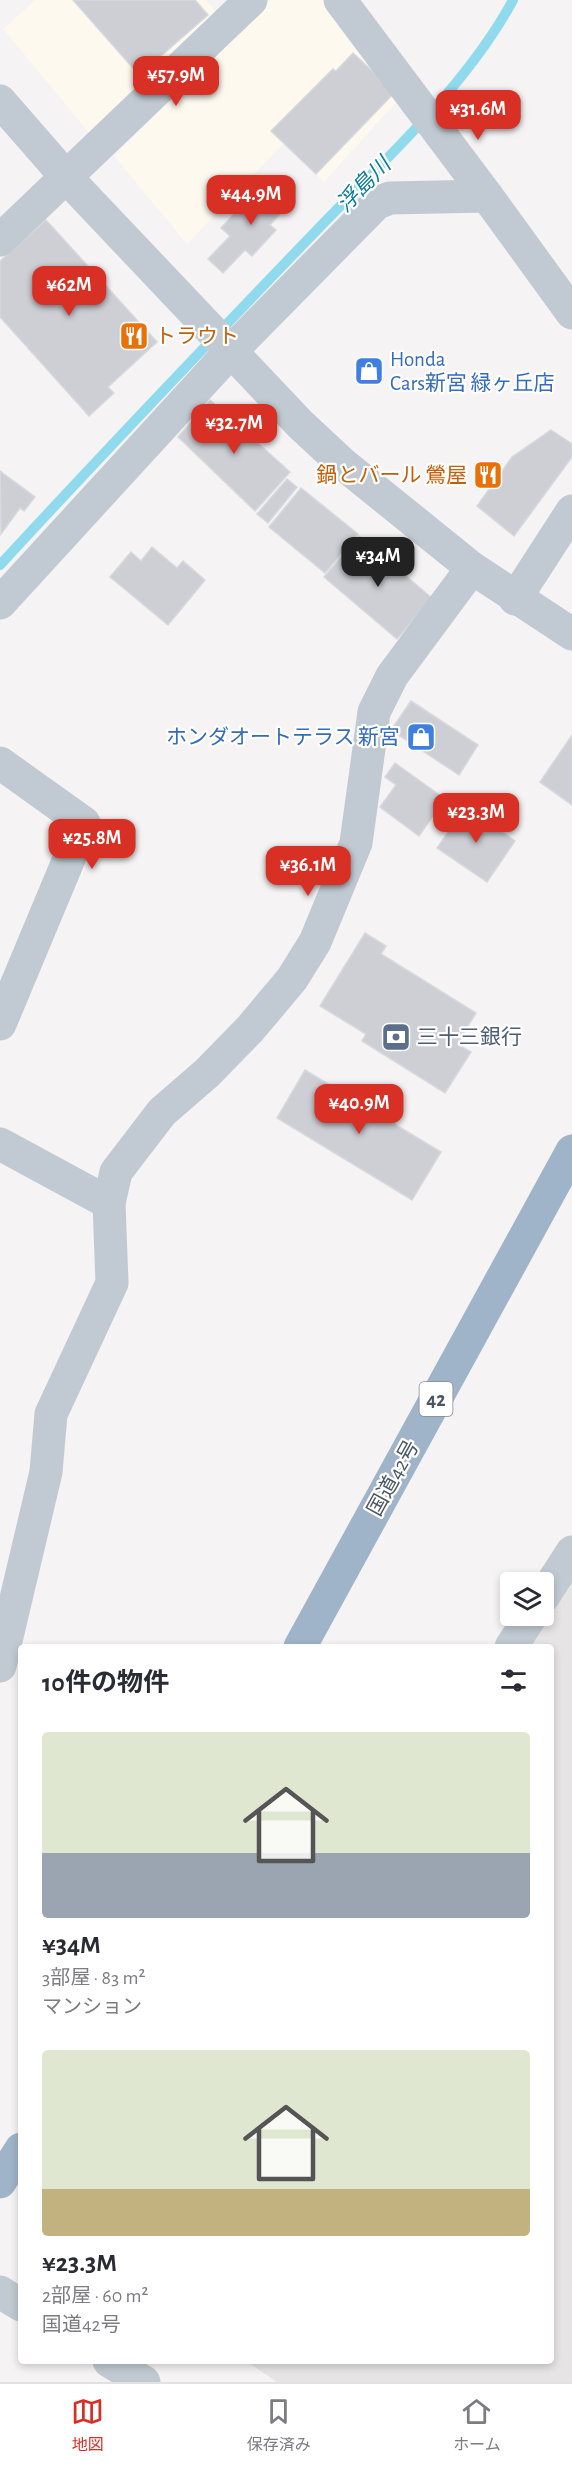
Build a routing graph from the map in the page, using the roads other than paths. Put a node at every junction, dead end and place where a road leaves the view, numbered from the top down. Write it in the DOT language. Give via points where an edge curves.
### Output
graph roads {
  1 [pos="251,0"];
  2 [pos="340,0"];
  3 [pos="0,101"];
  4 [pos="67,178"];
  5 [pos="487,196"];
  6 [pos="0,240"];
  7 [pos="572,313"];
  8 [pos="231,351"];
  9 [pos="572,511"];
  10 [pos="472,568"];
  11 [pos="515,599"];
  12 [pos="0,603"];
  13 [pos="572,634"];
  14 [pos="0,763"];
  15 [pos="0,1024"];
  16 [pos="0,1144"];
  17 [pos="572,1151"];
  18 [pos="109,1203"];
  19 [pos="572,1552"];
  20 [pos="554,1581"];
  21 [pos="525,1626"];
  22 [pos="302,1644"];
  23 [pos="513,1644"];
  24 [pos="0,1666"];
  25 [pos="18,2155"];
  26 [pos="0,2182"];
  27 [pos="0,2292"];
  28 [pos="18,2303"];
  29 [pos="115,2364"];
  30 [pos="144,2382"];
  1 -- 4 [label="street"];
  2 -- 5 [label="street"];
  3 -- 4 [label="street"];
  4 -- 6 [label="street"];
  4 -- 8 [label="street"];
  5 -- 7 [label="street"];
  5 -- 8 [label="street" via="390,198 378,203"];
  8 -- 10 [label="street" via="343,464"];
  8 -- 12 [label="street"];
  9 -- 11 [label="street"];
  10 -- 11 [label="street"];
  10 -- 18 [label="street" via="392,676 374,712 356,843 315,942 292,979 250,1029 152,1123 116,1172"];
  11 -- 13 [label="street"];
  14 -- 15 [label="street" via="84,823"];
  16 -- 18 [label="street"];
  17 -- 22 [label="highway, 国道42号 / 42"];
  18 -- 24 [label="street" via="112,1283 51,1414 46,1472"];
  19 -- 20 [label="street"];
  21 -- 23 [label="street"];
  25 -- 26 [label="highway"];
  27 -- 28 [label="street"];
  29 -- 30 [label="street"];
}
